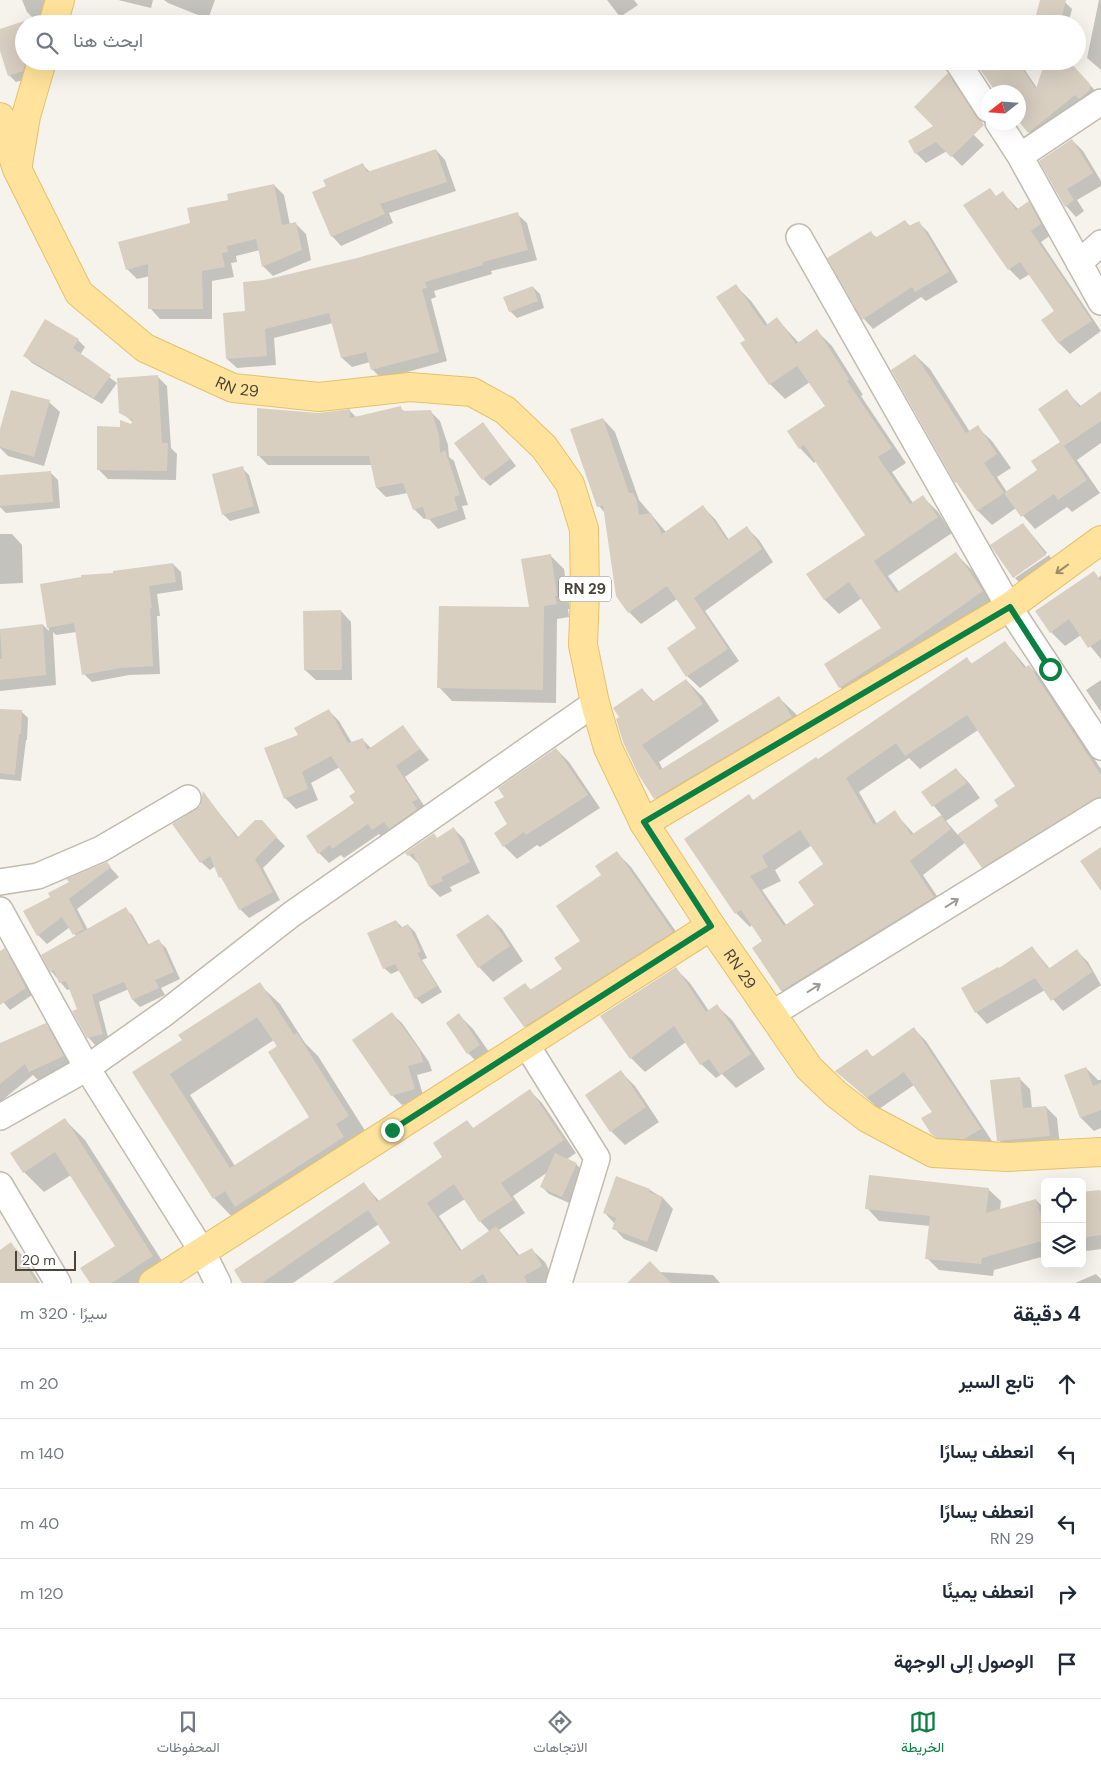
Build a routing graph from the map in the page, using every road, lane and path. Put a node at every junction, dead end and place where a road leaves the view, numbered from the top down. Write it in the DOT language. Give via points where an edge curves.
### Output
graph roads {
  1 [pos="60,0"];
  2 [pos="56,15"];
  3 [pos="39,70"];
  4 [pos="963,70"];
  5 [pos="981,98"];
  6 [pos="1101,102"];
  7 [pos="0,117"];
  8 [pos="1003,130"];
  9 [pos="1020,156"];
  10 [pos="17,169"];
  11 [pos="799,237"];
  12 [pos="1101,243"];
  13 [pos="1079,263"];
  14 [pos="1101,302"];
  15 [pos="1101,540"];
  16 [pos="1010,607"];
  17 [pos="595,703"];
  18 [pos="1101,747"];
  19 [pos="188,798"];
  20 [pos="1101,811"];
  21 [pos="644,822"];
  22 [pos="0,882"];
  23 [pos="0,910"];
  24 [pos="711,926"];
  25 [pos="772,1014"];
  26 [pos="526,1044"];
  27 [pos="87,1068"];
  28 [pos="0,1117"];
  29 [pos="1101,1152"];
  30 [pos="0,1185"];
  31 [pos="202,1251"];
  32 [pos="58,1283"];
  33 [pos="153,1283"];
  34 [pos="218,1283"];
  35 [pos="559,1283"];
  1 -- 2 [label="main road"];
  3 -- 10 [label="main road" via="26,116"];
  4 -- 5 [label="street"];
  6 -- 9 [label="street"];
  7 -- 10 [label="main road, RN 29 / RN 29"];
  8 -- 9 [label="street"];
  9 -- 13 [label="street"];
  10 -- 17 [label="main road, RN 29 / RN 29" via="79,293 145,348 233,388 319,397 410,387 472,392 505,410 544,447 570,484 576,502 584,529 583,646"];
  11 -- 16 [label="street"];
  12 -- 13 [label="street"];
  13 -- 14 [label="street"];
  15 -- 16 [label="main road, one-way"];
  16 -- 18 [label="street"];
  16 -- 21 [label="main road"];
  17 -- 21 [label="main road, RN 29 / RN 29" via="608,748"];
  17 -- 27 [label="street" via="292,914 165,1013"];
  19 -- 22 [label="street" via="101,849 38,876"];
  25 -- 20 [label="street, one-way"];
  21 -- 24 [label="main road, RN 29 / RN 29"];
  23 -- 27 [label="street"];
  24 -- 25 [label="main road, RN 29 / RN 29"];
  24 -- 26 [label="main road"];
  25 -- 29 [label="main road, RN 29 / RN 29" via="810,1068 836,1094 867,1118 934,1154 1007,1158"];
  26 -- 31 [label="main road"];
  26 -- 35 [label="street" via="597,1158"];
  27 -- 28 [label="street"];
  27 -- 31 [label="street"];
  30 -- 32 [label="street"];
  31 -- 33 [label="main road"];
  31 -- 34 [label="street"];
}
